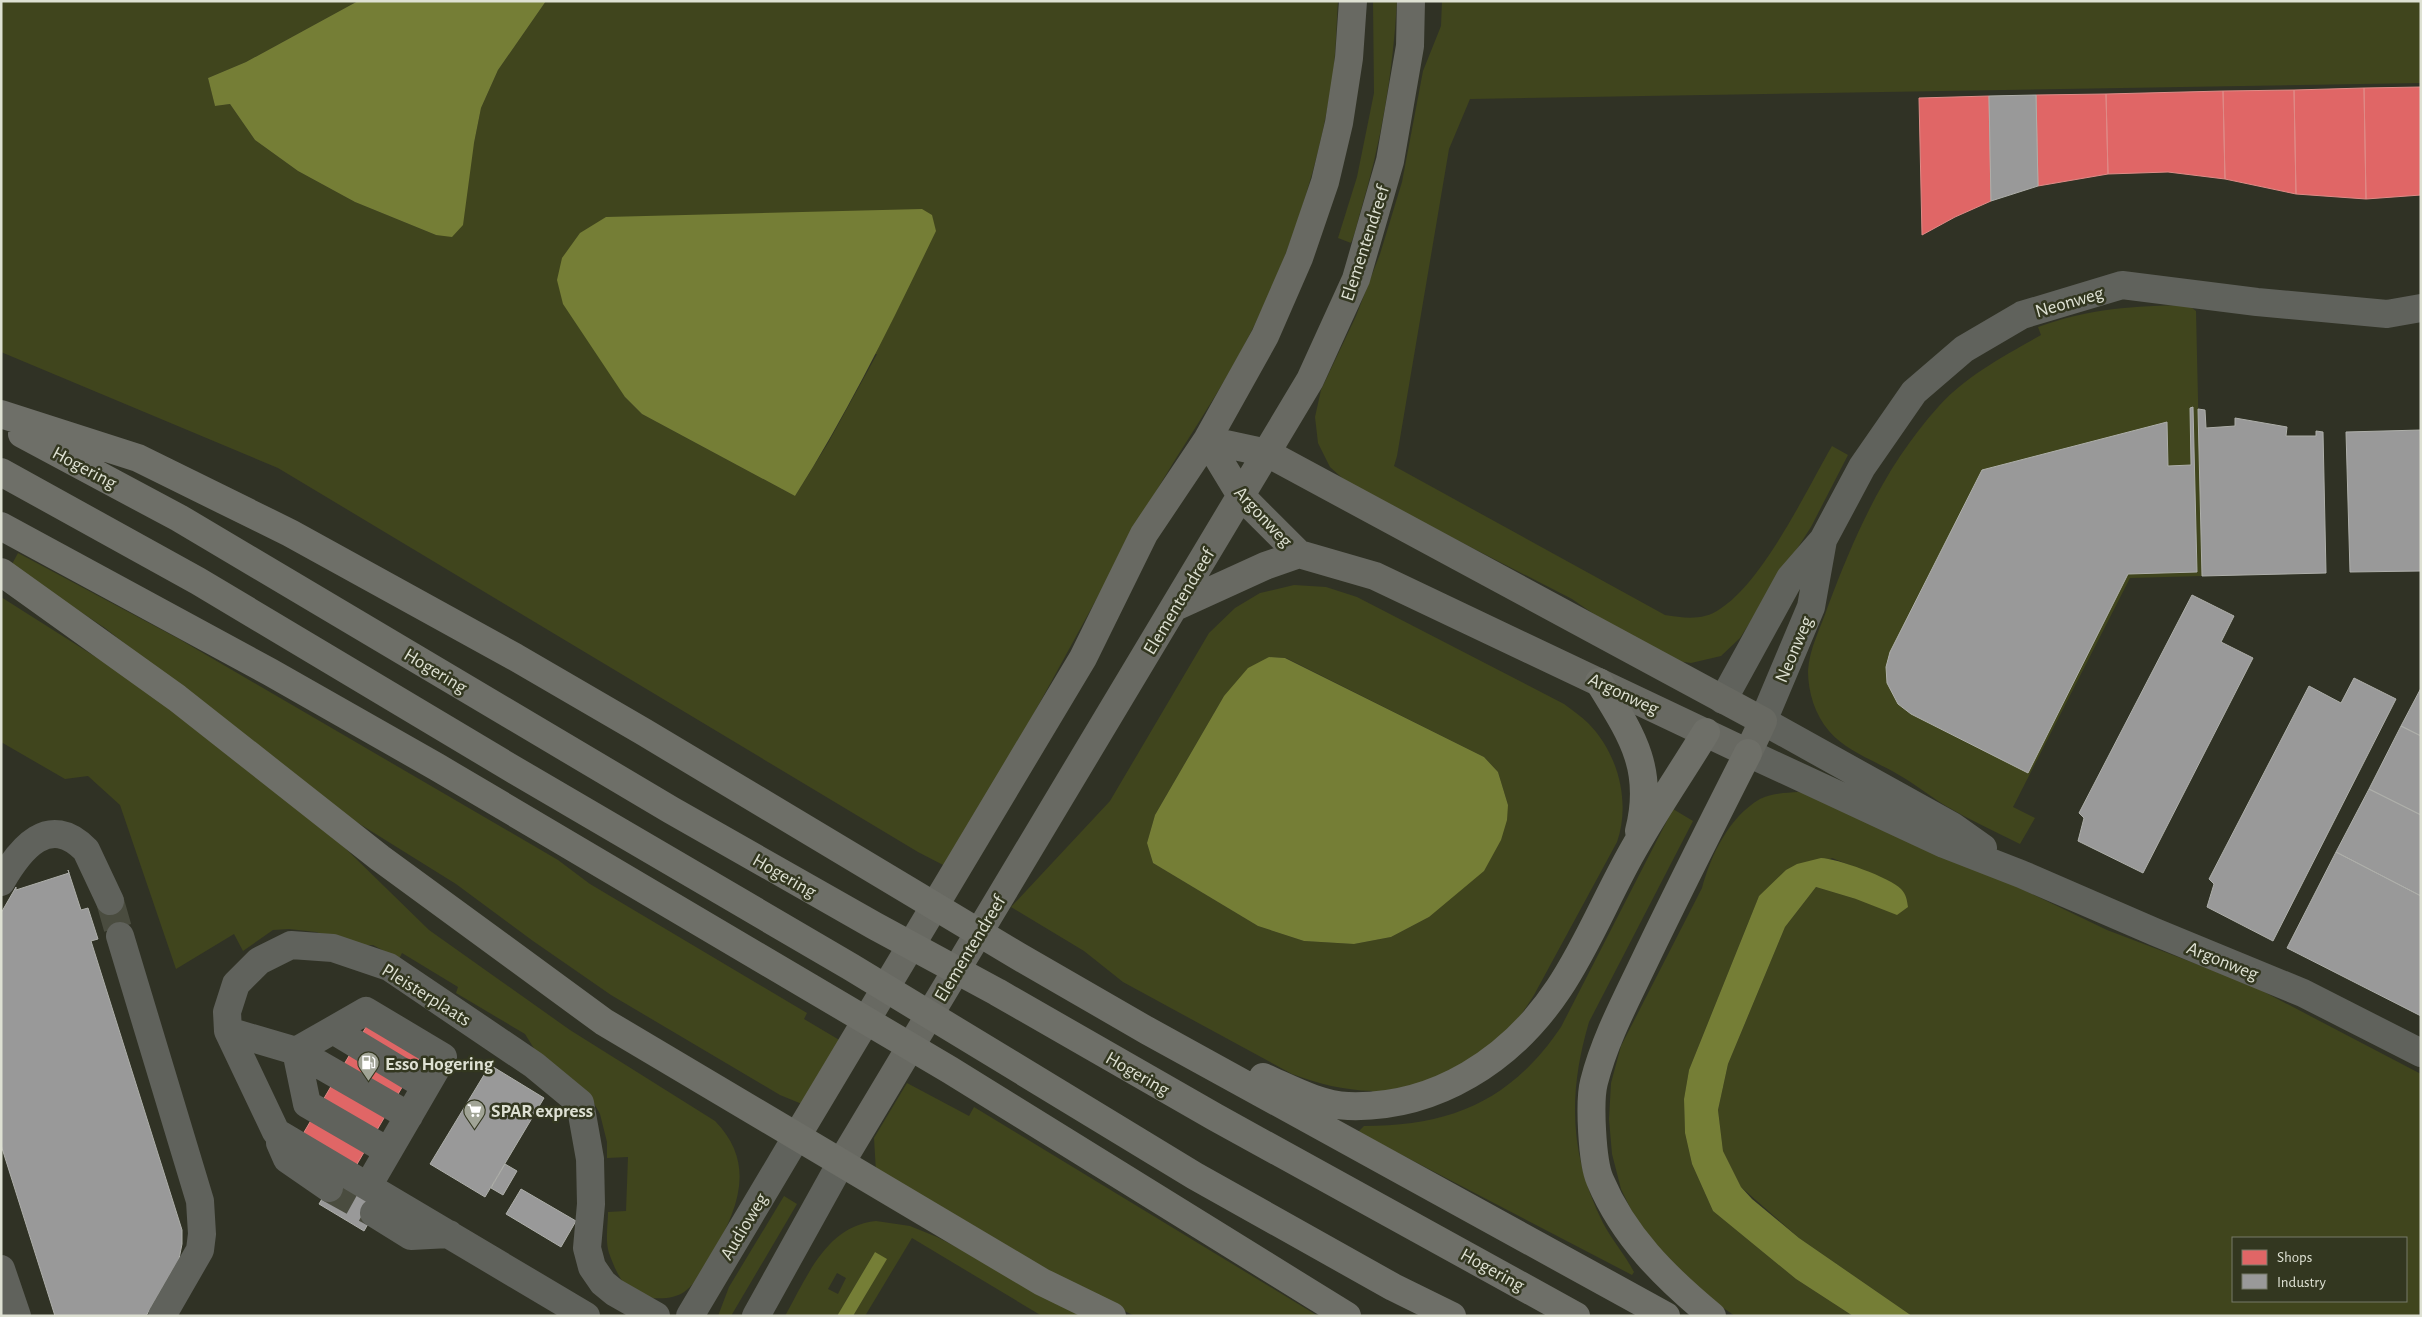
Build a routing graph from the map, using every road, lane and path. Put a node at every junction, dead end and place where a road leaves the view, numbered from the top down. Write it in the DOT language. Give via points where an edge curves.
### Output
graph roads {
  1 [pos="1353,1"];
  2 [pos="1411,1"];
  3 [pos="2421,308"];
  4 [pos="1,414"];
  5 [pos="1,422"];
  6 [pos="1207,440"];
  7 [pos="1267,453"];
  8 [pos="1,472"];
  9 [pos="1241,496"];
  10 [pos="1,526"];
  11 [pos="1823,540"];
  12 [pos="1299,554"];
  13 [pos="1,572"];
  14 [pos="1174,607"];
  15 [pos="1599,682"];
  16 [pos="1722,700"];
  17 [pos="1763,721"];
  18 [pos="1706,732"];
  19 [pos="1748,753"];
  20 [pos="1636,844"];
  21 [pos="2021,874"];
  22 [pos="1,882"];
  23 [pos="110,901"];
  24 [pos="120,936"];
  25 [pos="228,1031"];
  26 [pos="1148,1031"];
  27 [pos="296,1051"];
  28 [pos="2421,1053"];
  29 [pos="409,1116"];
  30 [pos="276,1132"];
  31 [pos="797,1136"];
  32 [pos="388,1152"];
  33 [pos="842,1161"];
  34 [pos="368,1186"];
  35 [pos="329,1188"];
  36 [pos="374,1213"];
  37 [pos="449,1234"];
  38 [pos="1,1269"];
  39 [pos="1393,1288"];
  40 [pos="17,1316"];
  41 [pos="162,1316"];
  42 [pos="586,1316"];
  43 [pos="656,1316"];
  44 [pos="690,1316"];
  45 [pos="756,1316"];
  46 [pos="1112,1316"];
  47 [pos="1347,1316"];
  48 [pos="1433,1316"];
  49 [pos="1452,1316"];
  50 [pos="1576,1316"];
  51 [pos="1666,1316"];
  52 [pos="1712,1316"];
  1 -- 6 [label="main road" via="1350,58 1325,182 1302,250 1265,336"];
  2 -- 7 [label="main road, Elementendreef" via="1410,46 1401,107 1390,161 1356,279 1310,380"];
  3 -- 11 [label="street, Neonweg" via="2387,314 2122,285 2022,315 1964,348 1914,392 1862,467"];
  4 -- 26 [label="highway" via="138,458 290,533 515,657"];
  5 -- 50 [label="highway, Hogering" via="179,518 663,805 875,926"];
  6 -- 7 [label="main road, Argonweg"];
  6 -- 9 [label="main road, Argonweg"];
  6 -- 31 [label="main road" via="1144,534 1083,658"];
  7 -- 9 [label="main road, Elementendreef"];
  7 -- 16 [label="main road, Argonweg"];
  8 -- 39 [label="highway" via="198,581 851,967 1195,1176"];
  9 -- 12 [label="main road, Argonweg"];
  9 -- 14 [label="main road, Elementendreef"];
  10 -- 47 [label="highway" via="446,772 950,1070"];
  11 -- 16 [label="street, Neonweg" via="1790,578"];
  11 -- 17 [label="street, Neonweg" via="1811,607"];
  12 -- 14 [label="main road"];
  12 -- 15 [label="main road, Argonweg" via="1375,576"];
  13 -- 31 [label="highway" via="177,698 403,875 604,1022"];
  14 -- 33 [label="main road, Elementendreef"];
  15 -- 18 [label="main road, Argonweg"];
  15 -- 20 [label="highway" via="1628,728 1644,770 1645,807"];
  16 -- 17 [label="main road, Argonweg"];
  16 -- 18 [label="main road, Neonweg"];
  17 -- 19 [label="main road, Neonweg"];
  17 -- 21 [label="street, Argonweg" via="1952,826"];
  18 -- 19 [label="main road, Argonweg"];
  18 -- 20 [label="highway"];
  19 -- 21 [label="street, Argonweg" via="1944,844"];
  19 -- 52 [label="highway" via="1612,1027 1593,1084 1592,1127 1599,1178 1622,1223 1646,1255"];
  20 -- 26 [label="highway" via="1560,987 1536,1020 1496,1057 1460,1082 1411,1099 1347,1106 1312,1098"];
  21 -- 28 [label="street, Argonweg" via="2303,993"];
  22 -- 23 [label="street" via="14,859 30,842 48,835 65,836 86,850"];
  24 -- 41 [label="street" via="200,1201 200,1250"];
  25 -- 27 [label="street"];
  25 -- 30 [label="street, Pleisterplaats"];
  25 -- 43 [label="street, Pleisterplaats" via="227,1012 236,984 259,961 291,945 333,948 390,967 439,999 534,1065 580,1103 590,1159 588,1248 592,1267 614,1292"];
  26 -- 51 [label="highway"];
  27 -- 29 [label="street"];
  27 -- 29 [label="street" via="333,1030 426,1086"];
  27 -- 32 [label="street" via="308,1104"];
  29 -- 32 [label="street"];
  30 -- 34 [label="street"];
  30 -- 35 [label="street, Pleisterplaats" via="287,1159"];
  31 -- 33 [label="highway"];
  31 -- 44 [label="street, Audioweg"];
  32 -- 34 [label="street"];
  33 -- 45 [label="street"];
  33 -- 46 [label="highway" via="1042,1282"];
  34 -- 37 [label="street"];
  36 -- 37 [label="street" via="411,1236"];
  37 -- 42 [label="street"];
  38 -- 40 [label="street"];
  39 -- 48 [label="highway"];
  39 -- 49 [label="highway"];
}
